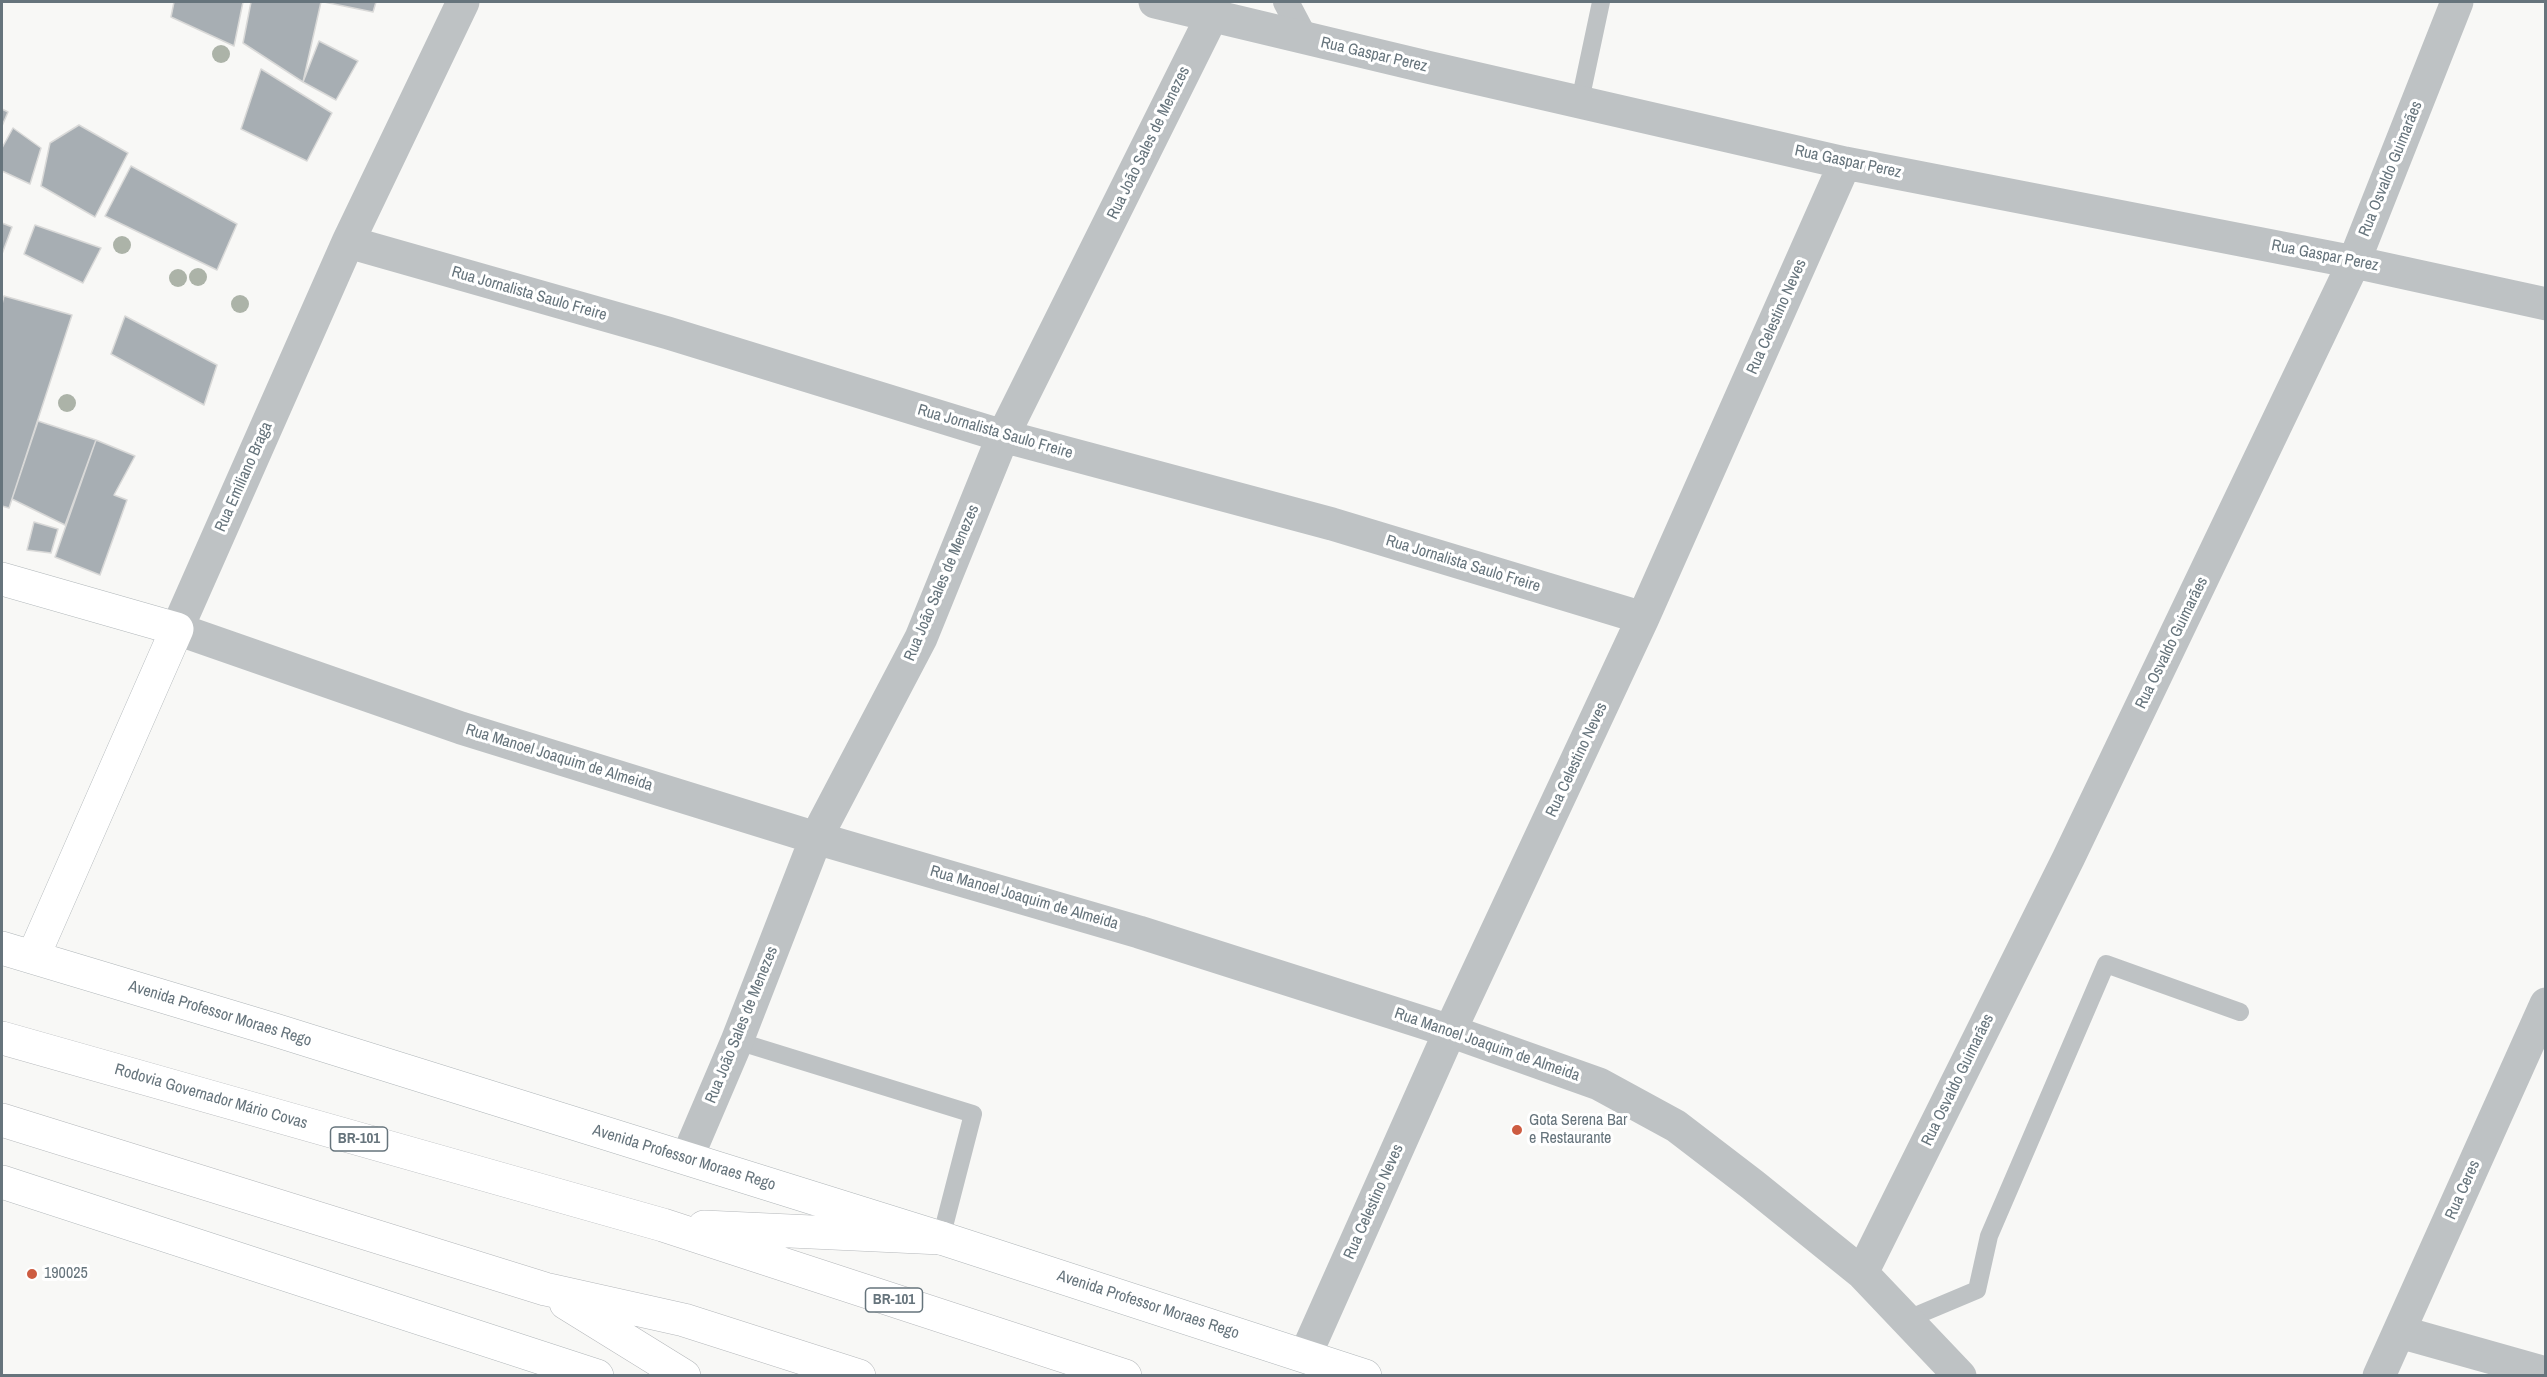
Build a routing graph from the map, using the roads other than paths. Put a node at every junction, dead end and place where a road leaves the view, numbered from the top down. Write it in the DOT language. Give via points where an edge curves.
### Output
graph roads {
  1 [pos="463,2"];
  2 [pos="1155,2"];
  3 [pos="1286,2"];
  4 [pos="1601,2"];
  5 [pos="2457,2"];
  6 [pos="1213,14"];
  7 [pos="1305,38"];
  8 [pos="1580,101"];
  9 [pos="1845,163"];
  10 [pos="348,243"];
  11 [pos="2354,262"];
  12 [pos="2546,304"];
  13 [pos="1003,436"];
  14 [pos="2,579"];
  15 [pos="1643,618"];
  16 [pos="177,629"];
  17 [pos="816,838"];
  18 [pos="2,948"];
  19 [pos="33,957"];
  20 [pos="2546,1004"];
  21 [pos="2240,1012"];
  22 [pos="1450,1031"];
  23 [pos="2,1038"];
  24 [pos="738,1041"];
  25 [pos="15,1124"];
  26 [pos="687,1158"];
  27 [pos="2,1182"];
  28 [pos="663,1225"];
  29 [pos="941,1238"];
  30 [pos="1862,1273"];
  31 [pos="545,1289"];
  32 [pos="1908,1318"];
  33 [pos="2400,1332"];
  34 [pos="1305,1356"];
  35 [pos="577,1372"];
  36 [pos="2546,1373"];
  37 [pos="684,1376"];
  38 [pos="859,1376"];
  39 [pos="1125,1376"];
  40 [pos="1365,1376"];
  41 [pos="1960,1376"];
  42 [pos="2379,1376"];
  1 -- 10 [label="street, Rua Emiliano Braga"];
  2 -- 6 [label="street, Rua Gaspar Perez"];
  3 -- 7 [label="street"];
  4 -- 8 [label="lane"];
  5 -- 11 [label="street, Rua Osvaldo Guimarães"];
  6 -- 7 [label="street, Rua Gaspar Perez"];
  6 -- 13 [label="street, Rua João Sales de Menezes"];
  7 -- 8 [label="street, Rua Gaspar Perez"];
  8 -- 9 [label="street, Rua Gaspar Perez"];
  9 -- 11 [label="street, Rua Gaspar Perez"];
  9 -- 15 [label="street, Rua Celestino Neves"];
  10 -- 13 [label="street, Rua Jornalista Saulo Freire" via="668,333"];
  10 -- 16 [label="street, Rua Emiliano Braga"];
  11 -- 12 [label="street, Rua Gaspar Perez"];
  11 -- 30 [label="street, Rua Osvaldo Guimarães" via="2068,859"];
  13 -- 15 [label="street, Rua Jornalista Saulo Freire" via="1332,524"];
  13 -- 17 [label="street, Rua João Sales de Menezes" via="921,638"];
  14 -- 16 [label="main road, Rua Manoel Joaquim de Almeida"];
  15 -- 22 [label="street, Rua Celestino Neves"];
  16 -- 17 [label="street, Rua Manoel Joaquim de Almeida" via="461,728"];
  16 -- 19 [label="main road, Rua Emiliano Braga"];
  17 -- 22 [label="street, Rua Manoel Joaquim de Almeida" via="1139,932"];
  17 -- 24 [label="street, Rua João Sales de Menezes"];
  18 -- 19 [label="main road, Avenida Professor Moraes Rego"];
  19 -- 26 [label="main road, Avenida Professor Moraes Rego"];
  20 -- 33 [label="street, Rua Ceres"];
  21 -- 32 [label="lane" via="2106,964 1989,1236 1977,1290"];
  22 -- 30 [label="street, Rua Manoel Joaquim de Almeida" via="1599,1084 1676,1126"];
  22 -- 34 [label="street, Rua Celestino Neves"];
  23 -- 28 [label="main road, Rodovia Governador Mário Covas / BR-101"];
  24 -- 26 [label="street, Rua João Sales de Menezes"];
  24 -- 29 [label="lane" via="973,1114"];
  25 -- 31 [label="main road"];
  26 -- 29 [label="main road, Avenida Professor Moraes Rego"];
  27 -- 35 [label="main road"];
  28 -- 29 [label="main road"];
  28 -- 39 [label="main road, BR-101"];
  29 -- 34 [label="main road, Avenida Professor Moraes Rego"];
  30 -- 32 [label="street, Rua Manoel Joaquim de Almeida"];
  31 -- 37 [label="main road"];
  31 -- 38 [label="main road" via="684,1320"];
  32 -- 41 [label="street, Rua Manoel Joaquim de Almeida"];
  33 -- 36 [label="street"];
  33 -- 42 [label="street, Rua Ceres"];
  34 -- 40 [label="main road, Avenida Professor Moraes Rego"];
}
